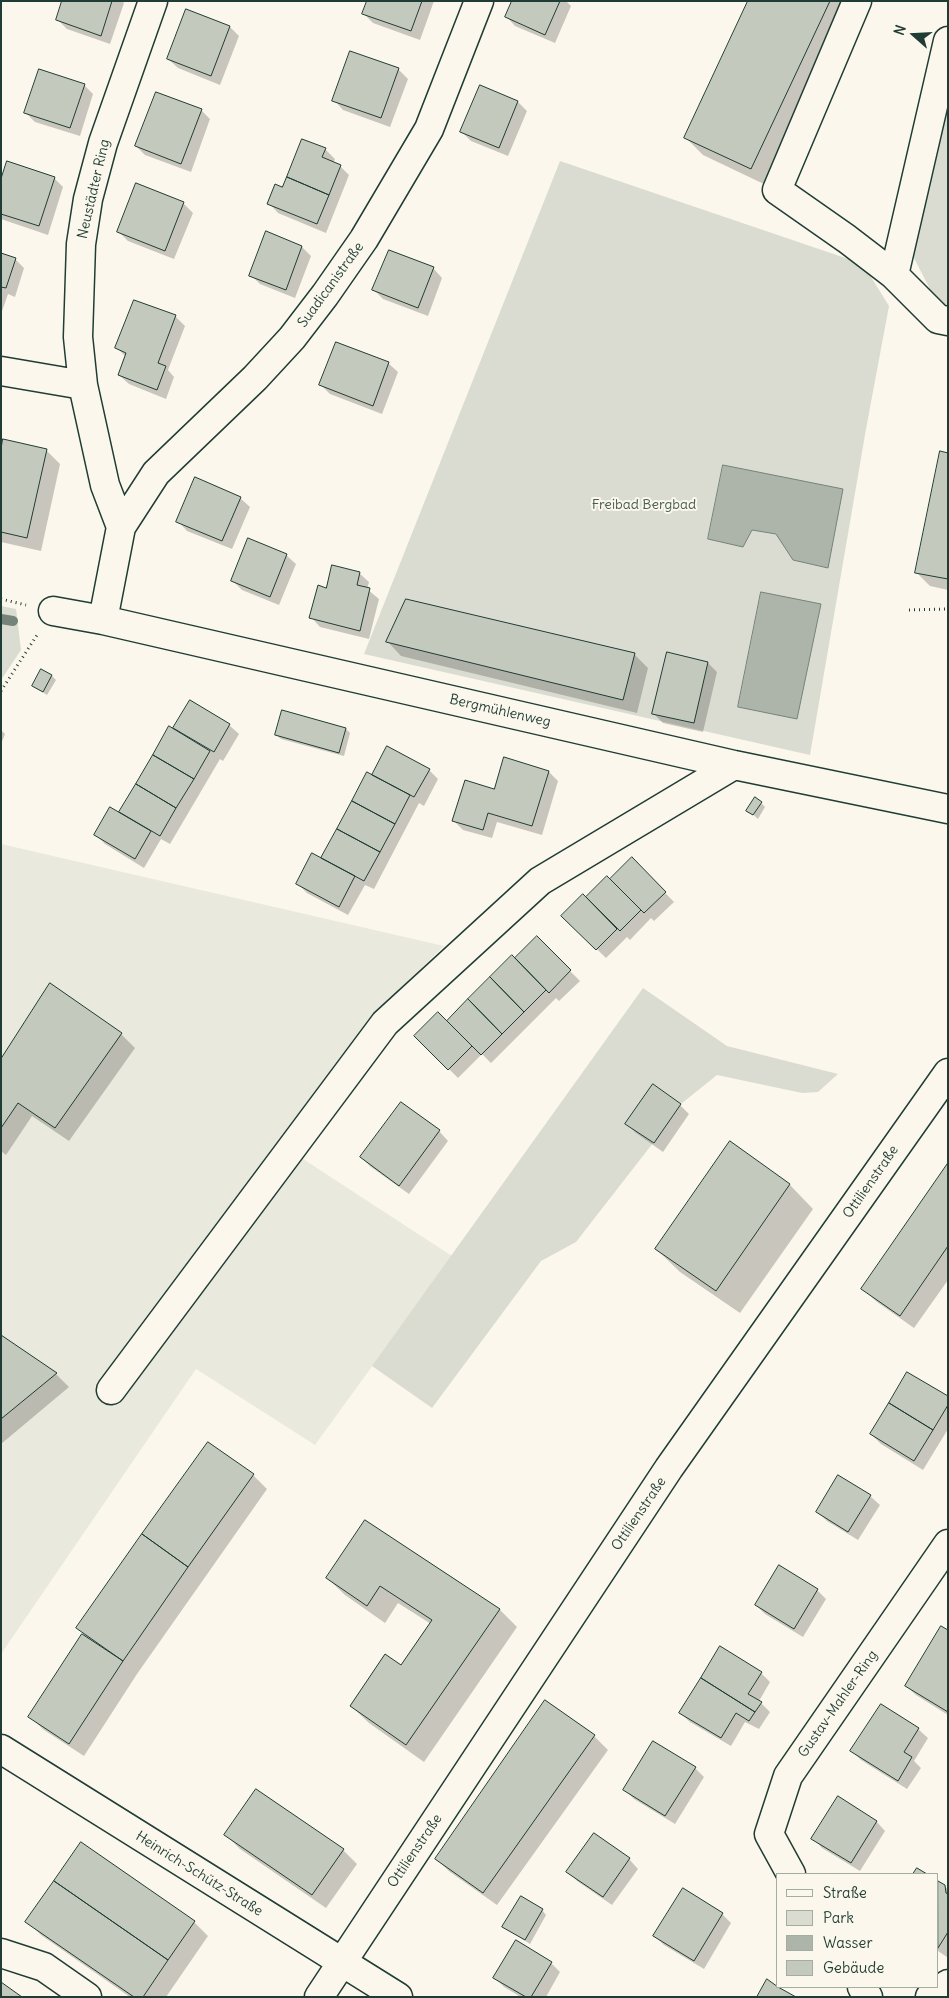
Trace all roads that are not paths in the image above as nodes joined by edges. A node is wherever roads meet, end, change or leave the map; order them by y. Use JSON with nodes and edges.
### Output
{"nodes":[{"id":1,"x":153,"y":1,"type":"edge"},
{"id":2,"x":480,"y":1,"type":"edge"},
{"id":3,"x":857,"y":1,"type":"edge"},
{"id":4,"x":948,"y":41,"type":"edge"},
{"id":5,"x":894,"y":275,"type":"junction"},
{"id":6,"x":948,"y":321,"type":"edge"},
{"id":7,"x":1,"y":371,"type":"edge"},
{"id":8,"x":83,"y":385,"type":"junction"},
{"id":9,"x":121,"y":527,"type":"junction"},
{"id":10,"x":53,"y":611,"type":"road end"},
{"id":11,"x":103,"y":620,"type":"junction"},
{"id":12,"x":734,"y":765,"type":"junction"},
{"id":13,"x":948,"y":809,"type":"edge"},
{"id":14,"x":948,"y":1073,"type":"edge"},
{"id":15,"x":111,"y":1390,"type":"dead end"},
{"id":16,"x":948,"y":1544,"type":"edge"},
{"id":17,"x":1,"y":1750,"type":"edge"},
{"id":18,"x":790,"y":1873,"type":"edge"},
{"id":19,"x":1,"y":1953,"type":"edge"},
{"id":20,"x":341,"y":1963,"type":"junction"},
{"id":21,"x":948,"y":1984,"type":"edge"},
{"id":22,"x":87,"y":1997,"type":"edge"},
{"id":23,"x":319,"y":1997,"type":"edge"},
{"id":24,"x":398,"y":1997,"type":"edge"},
{"id":25,"x":930,"y":1997,"type":"edge"}],
"edges":[{"from":1,"to":8,"type":"street","name":"Neustädter Ring"},
{"from":2,"to":9,"type":"street","name":"Suadicanistraße"},
{"from":3,"to":5,"type":"street"},
{"from":4,"to":5,"type":"street"},
{"from":5,"to":6,"type":"street"},
{"from":7,"to":8,"type":"street"},
{"from":8,"to":9,"type":"street","name":"Neustädter Ring"},
{"from":9,"to":11,"type":"street"},
{"from":10,"to":11,"type":"street","name":"Bergmühlenweg"},
{"from":11,"to":12,"type":"street","name":"Bergmühlenweg"},
{"from":12,"to":13,"type":"street","name":"Bergmühlenweg"},
{"from":12,"to":15,"type":"street"},
{"from":14,"to":20,"type":"street","name":"Ottilienstraße"},
{"from":16,"to":18,"type":"street","name":"Gustav-Mahler-Ring"},
{"from":17,"to":20,"type":"street","name":"Heinrich-Schütz-Straße"},
{"from":19,"to":22,"type":"street"},
{"from":20,"to":23,"type":"street","name":"Ottilienstraße"},
{"from":20,"to":24,"type":"street","name":"Heinrich-Schütz-Straße"},
{"from":21,"to":25,"type":"street"}]}
